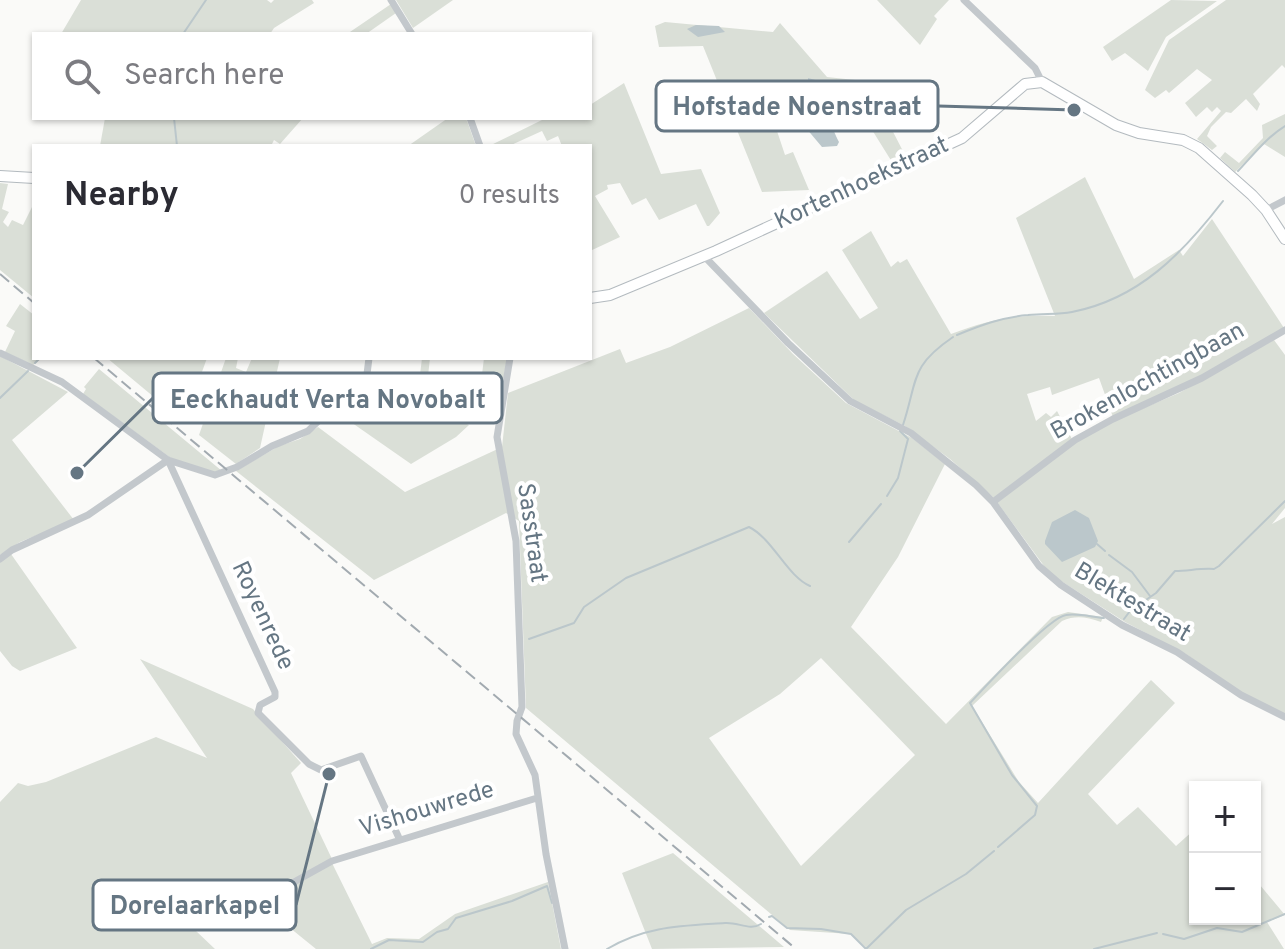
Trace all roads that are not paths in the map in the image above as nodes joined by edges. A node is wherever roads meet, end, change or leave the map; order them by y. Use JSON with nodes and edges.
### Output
{"nodes":[{"id":1,"x":391,"y":0,"type":"edge"},
{"id":2,"x":964,"y":0,"type":"edge"},
{"id":3,"x":411,"y":32,"type":"edge"},
{"id":4,"x":1042,"y":82,"type":"junction"},
{"id":5,"x":471,"y":120,"type":"edge"},
{"id":6,"x":479,"y":144,"type":"edge"},
{"id":7,"x":0,"y":176,"type":"edge"},
{"id":8,"x":32,"y":178,"type":"edge"},
{"id":9,"x":1285,"y":200,"type":"edge"},
{"id":10,"x":1266,"y":210,"type":"junction"},
{"id":11,"x":1285,"y":239,"type":"edge"},
{"id":12,"x":704,"y":256,"type":"junction"},
{"id":13,"x":592,"y":298,"type":"edge"},
{"id":14,"x":1285,"y":330,"type":"edge"},
{"id":15,"x":0,"y":353,"type":"edge"},
{"id":16,"x":369,"y":360,"type":"edge"},
{"id":17,"x":510,"y":360,"type":"edge"},
{"id":18,"x":168,"y":460,"type":"junction"},
{"id":19,"x":993,"y":502,"type":"junction"},
{"id":20,"x":0,"y":559,"type":"edge"},
{"id":21,"x":1285,"y":717,"type":"edge"},
{"id":22,"x":537,"y":798,"type":"junction"},
{"id":23,"x":399,"y":838,"type":"junction"},
{"id":24,"x":201,"y":925,"type":"dead end"},
{"id":25,"x":565,"y":949,"type":"edge"}],
"edges":[{"from":1,"to":3,"type":"street"},
{"from":2,"to":4,"type":"street"},
{"from":4,"to":10,"type":"street"},
{"from":4,"to":12,"type":"street","name":"Kortenhoekstraat"},
{"from":5,"to":6,"type":"street"},
{"from":7,"to":8,"type":"street"},
{"from":9,"to":10,"type":"street"},
{"from":10,"to":11,"type":"street"},
{"from":12,"to":13,"type":"street","name":"Kortenhoekstraat"},
{"from":12,"to":19,"type":"street","name":"Blektestraat"},
{"from":14,"to":19,"type":"street","name":"Brokenlochtingbaan"},
{"from":15,"to":18,"type":"street"},
{"from":16,"to":18,"type":"street"},
{"from":17,"to":22,"type":"street","name":"Sasstraat"},
{"from":18,"to":20,"type":"street"},
{"from":18,"to":23,"type":"street","name":"Royenrede"},
{"from":19,"to":21,"type":"street","name":"Blektestraat"},
{"from":22,"to":23,"type":"street","name":"Vishouwrede"},
{"from":22,"to":25,"type":"street"},
{"from":23,"to":24,"type":"street","name":"Vishouwrede"}]}
